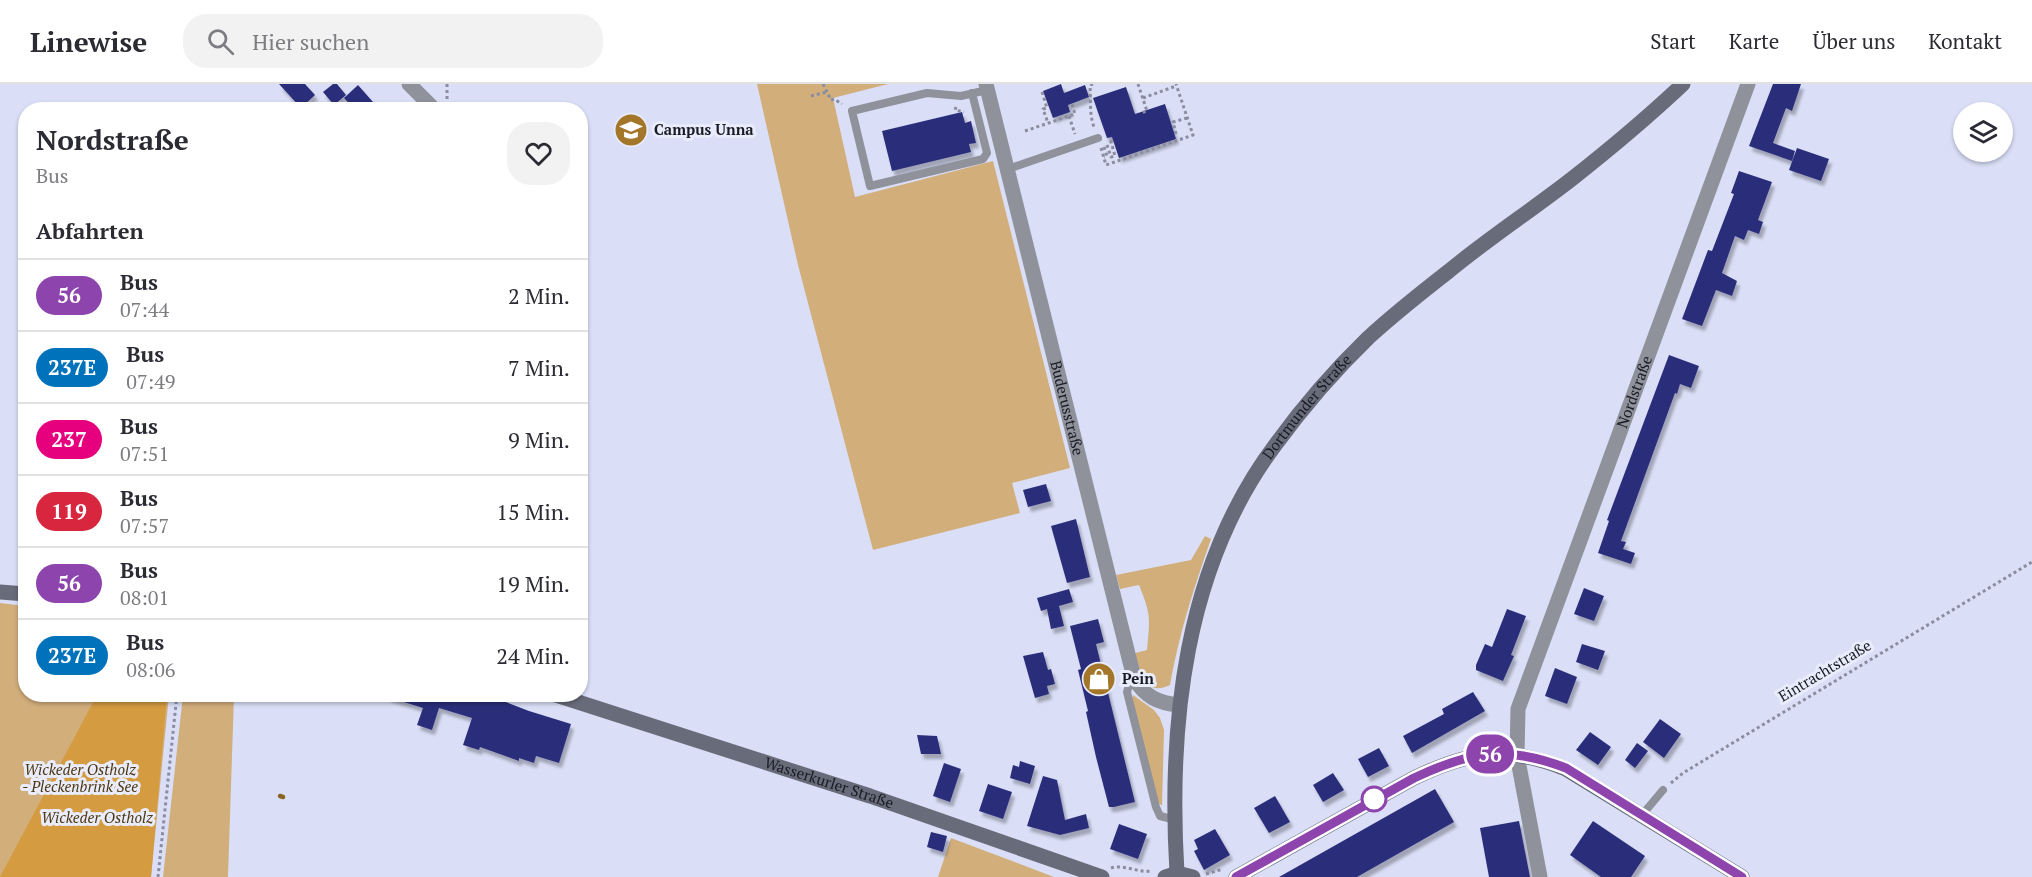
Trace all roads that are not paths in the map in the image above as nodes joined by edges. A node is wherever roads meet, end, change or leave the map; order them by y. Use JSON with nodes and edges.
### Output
{"nodes":[{"id":1,"x":409,"y":84,"type":"edge"},
{"id":2,"x":1683,"y":84,"type":"edge"},
{"id":3,"x":1748,"y":84,"type":"edge"},
{"id":4,"x":987,"y":87,"type":"edge"},
{"id":5,"x":972,"y":93,"type":"junction"},
{"id":6,"x":427,"y":102,"type":"edge"},
{"id":7,"x":1098,"y":138,"type":"dead end"},
{"id":8,"x":1008,"y":169,"type":"junction"},
{"id":9,"x":0,"y":592,"type":"edge"},
{"id":10,"x":18,"y":593,"type":"edge"},
{"id":11,"x":1134,"y":678,"type":"junction"},
{"id":12,"x":578,"y":702,"type":"edge"},
{"id":13,"x":1179,"y":705,"type":"junction"},
{"id":14,"x":1516,"y":755,"type":"junction"},
{"id":15,"x":1663,"y":790,"type":"road end"},
{"id":16,"x":1642,"y":815,"type":"junction"},
{"id":17,"x":1176,"y":820,"type":"junction"},
{"id":18,"x":1232,"y":872,"type":"edge"},
{"id":19,"x":1166,"y":873,"type":"edge"},
{"id":20,"x":1198,"y":875,"type":"edge"},
{"id":21,"x":1102,"y":877,"type":"edge"},
{"id":22,"x":1540,"y":877,"type":"edge"},
{"id":23,"x":1742,"y":877,"type":"edge"}],
"edges":[{"from":1,"to":6,"type":"street"},
{"from":2,"to":13,"type":"main road","name":"Dortmunder Straße"},
{"from":3,"to":14,"type":"street","name":"Nordstraße"},
{"from":4,"to":5,"type":"lane"},
{"from":4,"to":8,"type":"street","name":"Buderusstraße"},
{"from":5,"to":5,"type":"lane"},
{"from":7,"to":8,"type":"lane"},
{"from":8,"to":11,"type":"street","name":"Buderusstraße"},
{"from":9,"to":10,"type":"main road"},
{"from":11,"to":13,"type":"street","name":"Buderusstraße"},
{"from":11,"to":17,"type":"lane"},
{"from":12,"to":21,"type":"main road","name":"Wasserkurler Straße"},
{"from":13,"to":17,"type":"main road","name":"Dortmunder Straße"},
{"from":14,"to":16,"type":"main road"},
{"from":14,"to":18,"type":"main road"},
{"from":14,"to":22,"type":"street","name":"Nordstraße"},
{"from":15,"to":16,"type":"lane"},
{"from":16,"to":23,"type":"main road"},
{"from":17,"to":19,"type":"main road","name":"Dortmunder Straße"},
{"from":19,"to":20,"type":"main road"}]}
